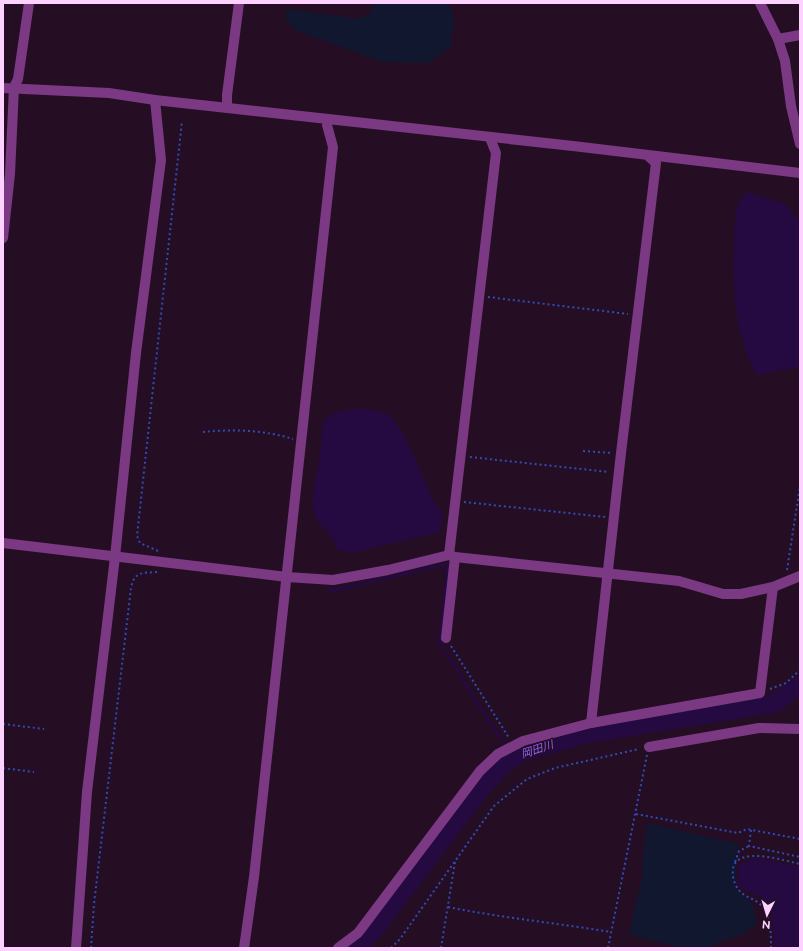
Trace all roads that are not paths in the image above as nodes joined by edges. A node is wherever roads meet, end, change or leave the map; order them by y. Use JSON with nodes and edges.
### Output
{"nodes":[{"id":1,"x":29,"y":3,"type":"edge"},
{"id":2,"x":239,"y":3,"type":"edge"},
{"id":3,"x":760,"y":3,"type":"edge"},
{"id":4,"x":800,"y":35,"type":"edge"},
{"id":5,"x":778,"y":39,"type":"junction"},
{"id":6,"x":14,"y":87,"type":"junction"},
{"id":7,"x":3,"y":88,"type":"edge"},
{"id":8,"x":155,"y":100,"type":"junction"},
{"id":9,"x":227,"y":108,"type":"junction"},
{"id":10,"x":328,"y":119,"type":"junction"},
{"id":11,"x":490,"y":138,"type":"junction"},
{"id":12,"x":800,"y":144,"type":"edge"},
{"id":13,"x":647,"y":155,"type":"junction"},
{"id":14,"x":800,"y":173,"type":"edge"},
{"id":15,"x":3,"y":238,"type":"edge"},
{"id":16,"x":3,"y":544,"type":"edge"},
{"id":17,"x":452,"y":556,"type":"junction"},
{"id":18,"x":115,"y":557,"type":"junction"},
{"id":19,"x":607,"y":574,"type":"junction"},
{"id":20,"x":800,"y":576,"type":"edge"},
{"id":21,"x":287,"y":577,"type":"junction"},
{"id":22,"x":773,"y":588,"type":"junction"},
{"id":23,"x":446,"y":638,"type":"road end"},
{"id":24,"x":591,"y":722,"type":"junction"},
{"id":25,"x":800,"y":729,"type":"edge"},
{"id":26,"x":649,"y":747,"type":"road end"},
{"id":27,"x":76,"y":948,"type":"edge"},
{"id":28,"x":244,"y":948,"type":"edge"},
{"id":29,"x":338,"y":948,"type":"edge"}],
"edges":[{"from":1,"to":6,"type":"street"},
{"from":2,"to":9,"type":"street"},
{"from":3,"to":5,"type":"street"},
{"from":4,"to":5,"type":"street"},
{"from":5,"to":12,"type":"street"},
{"from":6,"to":7,"type":"street"},
{"from":6,"to":8,"type":"street"},
{"from":6,"to":15,"type":"street"},
{"from":8,"to":9,"type":"street"},
{"from":8,"to":18,"type":"street"},
{"from":9,"to":10,"type":"street"},
{"from":10,"to":11,"type":"street"},
{"from":10,"to":21,"type":"street"},
{"from":11,"to":13,"type":"street"},
{"from":11,"to":17,"type":"street"},
{"from":13,"to":14,"type":"street"},
{"from":13,"to":19,"type":"street"},
{"from":16,"to":18,"type":"street"},
{"from":17,"to":19,"type":"street"},
{"from":17,"to":21,"type":"street"},
{"from":17,"to":23,"type":"street"},
{"from":18,"to":21,"type":"street"},
{"from":18,"to":27,"type":"street"},
{"from":19,"to":22,"type":"street"},
{"from":19,"to":24,"type":"street"},
{"from":20,"to":22,"type":"street"},
{"from":21,"to":28,"type":"street"},
{"from":22,"to":24,"type":"street"},
{"from":24,"to":29,"type":"street"},
{"from":25,"to":26,"type":"street"}]}
